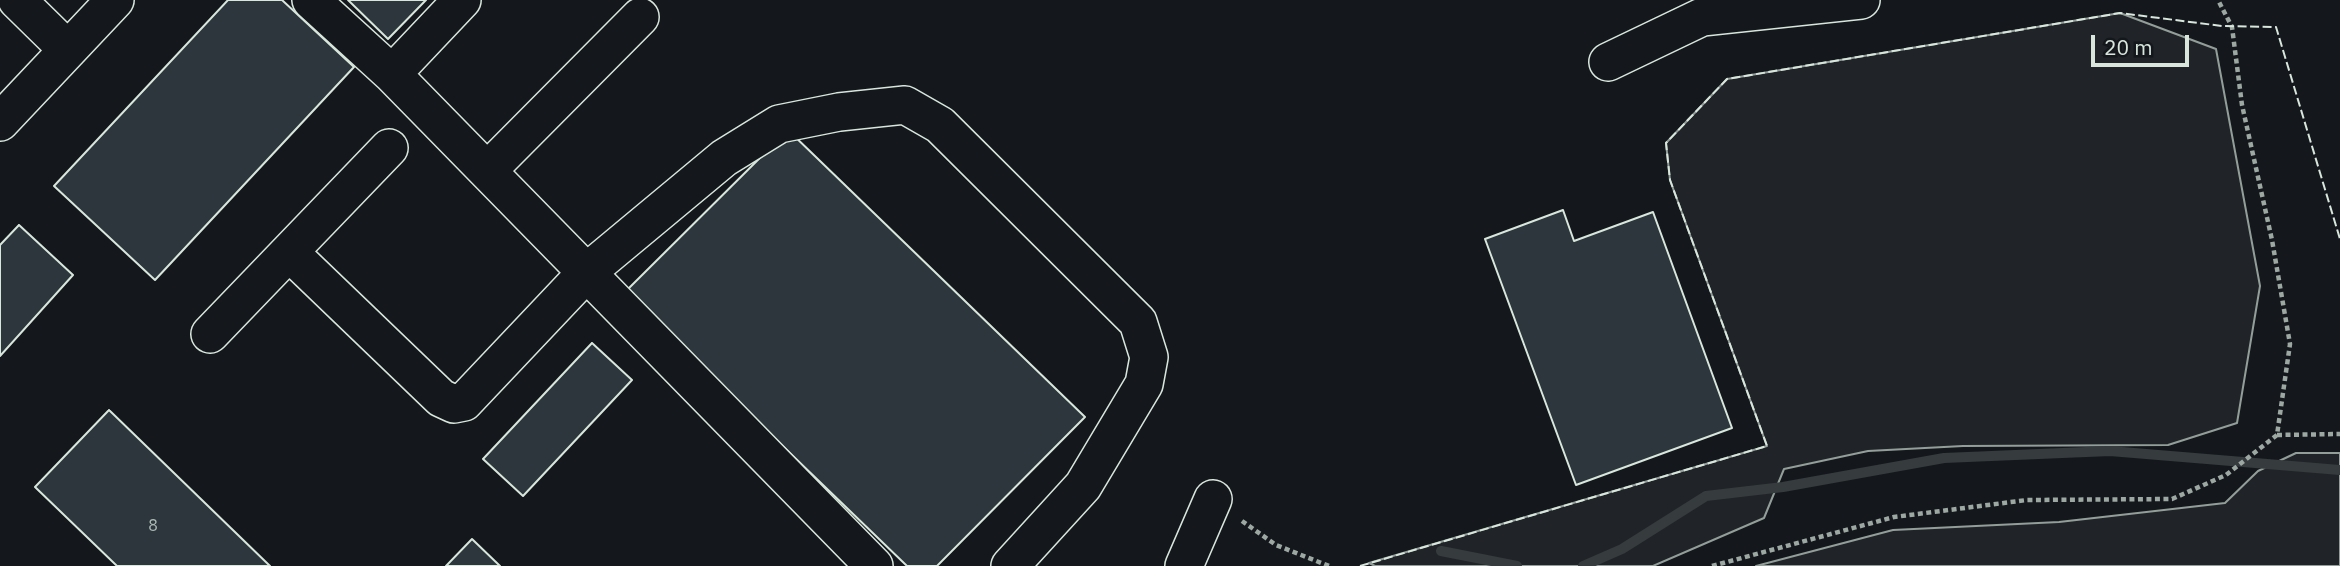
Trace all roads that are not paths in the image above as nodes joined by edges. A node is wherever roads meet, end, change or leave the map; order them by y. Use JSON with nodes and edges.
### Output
{"nodes":[{"id":1,"x":17,"y":0,"type":"edge"},
{"id":2,"x":115,"y":0,"type":"edge"},
{"id":3,"x":311,"y":0,"type":"edge"},
{"id":4,"x":462,"y":0,"type":"edge"},
{"id":5,"x":1861,"y":0,"type":"edge"},
{"id":6,"x":640,"y":18,"type":"dead end"},
{"id":7,"x":68,"y":50,"type":"junction"},
{"id":8,"x":1608,"y":62,"type":"dead end"},
{"id":9,"x":392,"y":74,"type":"junction"},
{"id":10,"x":0,"y":122,"type":"edge"},
{"id":11,"x":389,"y":148,"type":"dead end"},
{"id":12,"x":488,"y":170,"type":"junction"},
{"id":13,"x":289,"y":252,"type":"junction"},
{"id":14,"x":587,"y":272,"type":"junction"},
{"id":15,"x":210,"y":334,"type":"dead end"},
{"id":16,"x":1213,"y":499,"type":"road end"},
{"id":17,"x":874,"y":566,"type":"edge"},
{"id":18,"x":1010,"y":566,"type":"edge"},
{"id":19,"x":1184,"y":566,"type":"edge"}],
"edges":[{"from":1,"to":7,"type":"street"},
{"from":2,"to":7,"type":"street"},
{"from":3,"to":9,"type":"street"},
{"from":4,"to":9,"type":"street"},
{"from":5,"to":8,"type":"street"},
{"from":6,"to":12,"type":"street"},
{"from":7,"to":10,"type":"street"},
{"from":9,"to":12,"type":"street"},
{"from":11,"to":13,"type":"street"},
{"from":12,"to":14,"type":"street"},
{"from":13,"to":14,"type":"street"},
{"from":13,"to":15,"type":"street"},
{"from":14,"to":17,"type":"street"},
{"from":14,"to":18,"type":"street"},
{"from":16,"to":19,"type":"street"}]}
